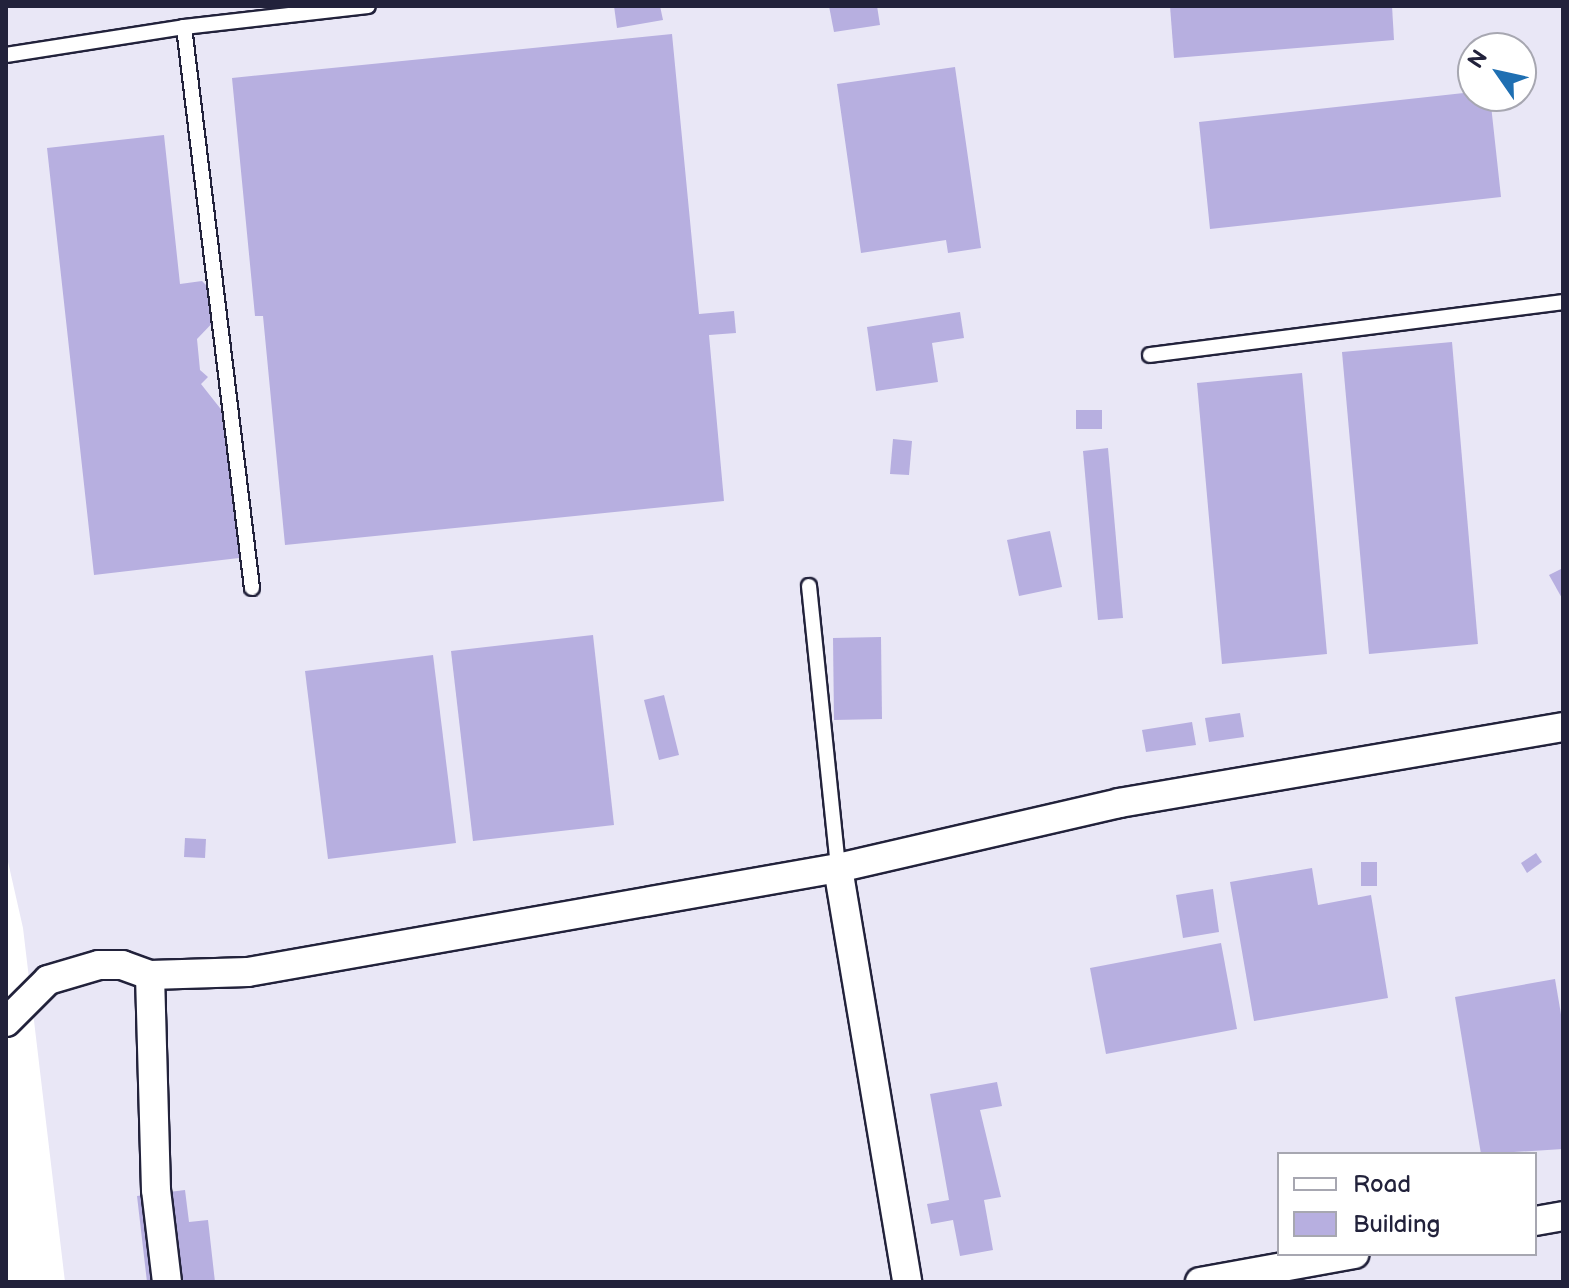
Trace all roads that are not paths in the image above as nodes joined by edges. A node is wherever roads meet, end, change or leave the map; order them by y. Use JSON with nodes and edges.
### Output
{"nodes":[{"id":1,"x":368,"y":6,"type":"edge"},
{"id":2,"x":184,"y":27,"type":"junction"},
{"id":3,"x":6,"y":55,"type":"edge"},
{"id":4,"x":1563,"y":302,"type":"edge"},
{"id":5,"x":1150,"y":355,"type":"dead end"},
{"id":6,"x":809,"y":586,"type":"dead end"},
{"id":7,"x":252,"y":588,"type":"dead end"},
{"id":8,"x":1563,"y":727,"type":"edge"},
{"id":9,"x":838,"y":868,"type":"junction"},
{"id":10,"x":150,"y":975,"type":"junction"},
{"id":11,"x":6,"y":1022,"type":"edge"},
{"id":12,"x":1563,"y":1216,"type":"edge"},
{"id":13,"x":1537,"y":1221,"type":"edge"},
{"id":14,"x":1343,"y":1256,"type":"edge"},
{"id":15,"x":167,"y":1282,"type":"edge"},
{"id":16,"x":907,"y":1282,"type":"edge"},
{"id":17,"x":1200,"y":1282,"type":"edge"}],
"edges":[{"from":1,"to":2,"type":"lane"},
{"from":2,"to":3,"type":"lane"},
{"from":2,"to":7,"type":"lane"},
{"from":4,"to":5,"type":"lane"},
{"from":6,"to":9,"type":"lane"},
{"from":8,"to":9,"type":"street"},
{"from":9,"to":10,"type":"street"},
{"from":9,"to":16,"type":"street"},
{"from":10,"to":11,"type":"street"},
{"from":10,"to":15,"type":"street"},
{"from":12,"to":13,"type":"street"},
{"from":14,"to":17,"type":"street"}]}
